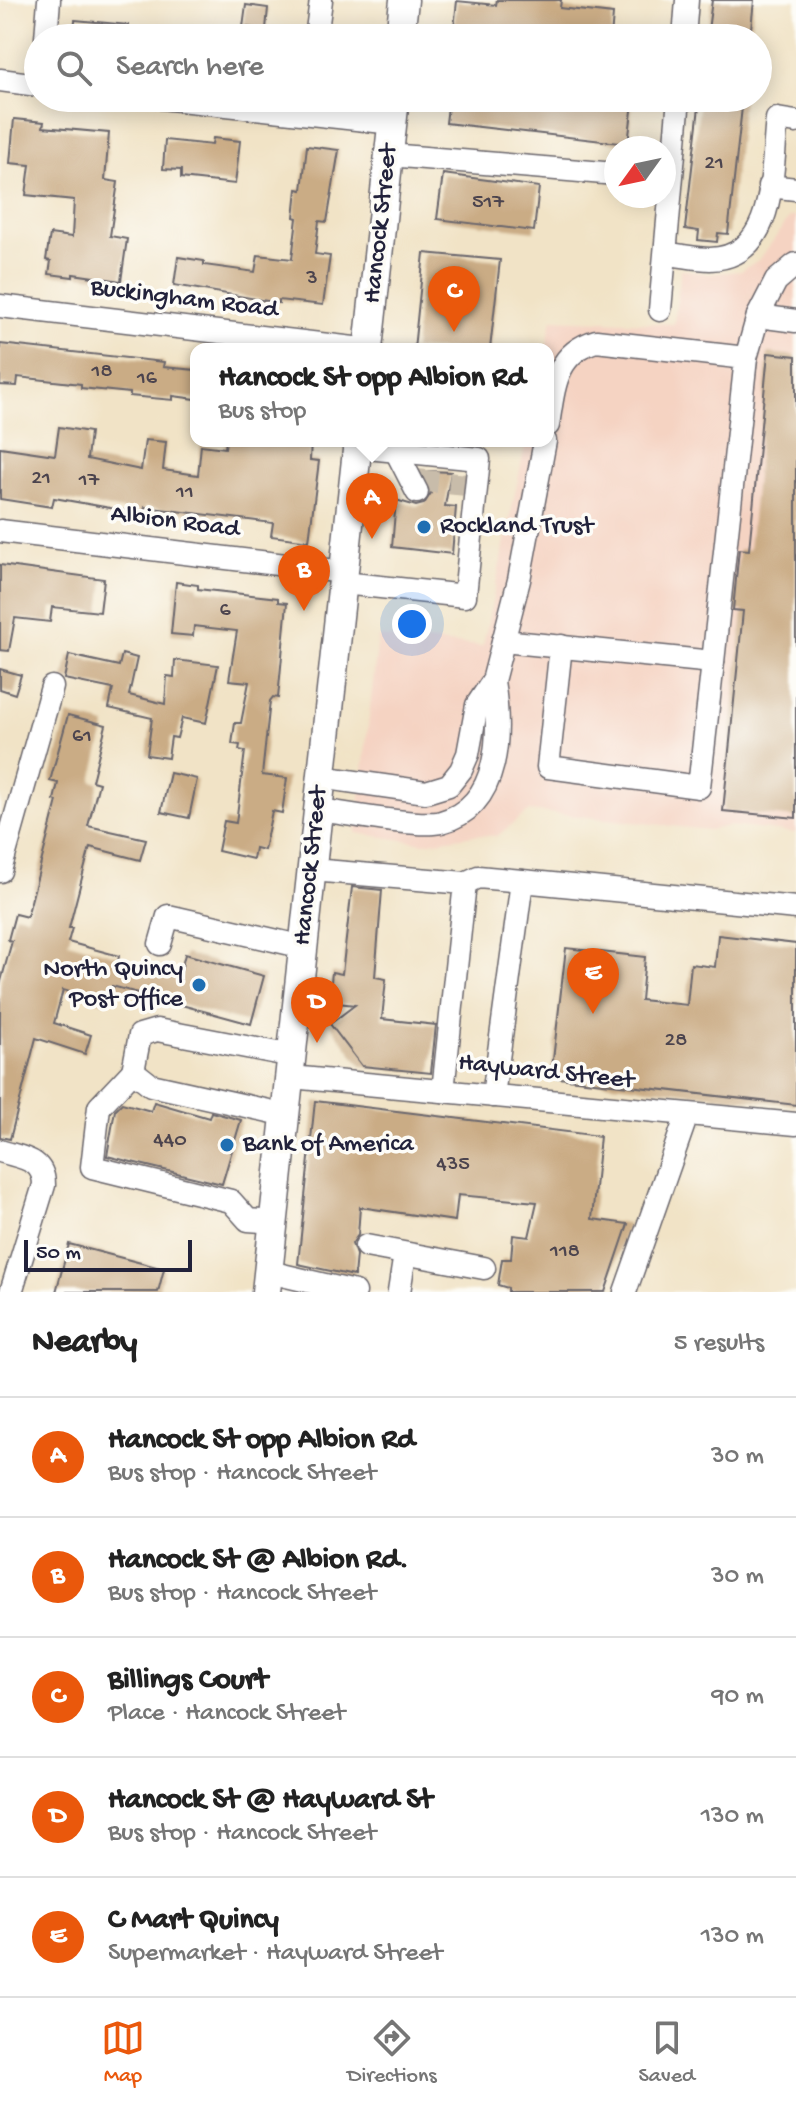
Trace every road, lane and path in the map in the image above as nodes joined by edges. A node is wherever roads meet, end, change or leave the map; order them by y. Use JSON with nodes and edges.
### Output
{"nodes":[{"id":1,"x":49,"y":0,"type":"edge"},
{"id":2,"x":321,"y":0,"type":"edge"},
{"id":3,"x":404,"y":0,"type":"edge"},
{"id":4,"x":687,"y":0,"type":"edge"},
{"id":5,"x":47,"y":24,"type":"edge"},
{"id":6,"x":318,"y":24,"type":"edge"},
{"id":7,"x":401,"y":24,"type":"edge"},
{"id":8,"x":685,"y":24,"type":"edge"},
{"id":9,"x":0,"y":80,"type":"edge"},
{"id":10,"x":24,"y":83,"type":"edge"},
{"id":11,"x":394,"y":112,"type":"edge"},
{"id":12,"x":677,"y":112,"type":"edge"},
{"id":13,"x":796,"y":122,"type":"edge"},
{"id":14,"x":674,"y":136,"type":"edge"},
{"id":15,"x":389,"y":155,"type":"junction"},
{"id":16,"x":604,"y":173,"type":"edge"},
{"id":17,"x":769,"y":186,"type":"junction"},
{"id":18,"x":796,"y":189,"type":"edge"},
{"id":19,"x":668,"y":208,"type":"edge"},
{"id":20,"x":667,"y":254,"type":"junction"},
{"id":21,"x":796,"y":264,"type":"edge"},
{"id":22,"x":0,"y":306,"type":"edge"},
{"id":23,"x":660,"y":310,"type":"dead end"},
{"id":24,"x":758,"y":316,"type":"junction"},
{"id":25,"x":796,"y":321,"type":"edge"},
{"id":26,"x":314,"y":343,"type":"edge"},
{"id":27,"x":366,"y":343,"type":"edge"},
{"id":28,"x":746,"y":358,"type":"junction"},
{"id":29,"x":554,"y":386,"type":"edge"},
{"id":30,"x":357,"y":447,"type":"edge"},
{"id":31,"x":374,"y":447,"type":"edge"},
{"id":32,"x":544,"y":447,"type":"edge"},
{"id":33,"x":396,"y":451,"type":"junction"},
{"id":34,"x":467,"y":485,"type":"dead end"},
{"id":35,"x":416,"y":486,"type":"dead end"},
{"id":36,"x":0,"y":531,"type":"edge"},
{"id":37,"x":343,"y":578,"type":"junction"},
{"id":38,"x":460,"y":595,"type":"junction"},
{"id":39,"x":503,"y":641,"type":"junction"},
{"id":40,"x":561,"y":646,"type":"junction"},
{"id":41,"x":713,"y":662,"type":"junction"},
{"id":42,"x":493,"y":681,"type":"junction"},
{"id":43,"x":52,"y":687,"type":"dead end"},
{"id":44,"x":320,"y":777,"type":"junction"},
{"id":45,"x":319,"y":810,"type":"junction"},
{"id":46,"x":312,"y":870,"type":"junction"},
{"id":47,"x":0,"y":871,"type":"edge"},
{"id":48,"x":522,"y":881,"type":"junction"},
{"id":49,"x":465,"y":883,"type":"junction"},
{"id":50,"x":796,"y":908,"type":"edge"},
{"id":51,"x":160,"y":944,"type":"dead end"},
{"id":52,"x":304,"y":947,"type":"junction"},
{"id":53,"x":292,"y":1066,"type":"junction"},
{"id":54,"x":133,"y":1071,"type":"junction"},
{"id":55,"x":443,"y":1091,"type":"junction"},
{"id":56,"x":493,"y":1096,"type":"junction"},
{"id":57,"x":287,"y":1115,"type":"junction"},
{"id":58,"x":687,"y":1115,"type":"junction"},
{"id":59,"x":796,"y":1124,"type":"edge"},
{"id":60,"x":0,"y":1151,"type":"edge"},
{"id":61,"x":275,"y":1222,"type":"junction"},
{"id":62,"x":366,"y":1246,"type":"dead end"},
{"id":63,"x":405,"y":1254,"type":"junction"},
{"id":64,"x":484,"y":1268,"type":"dead end"},
{"id":65,"x":268,"y":1282,"type":"edge"},
{"id":66,"x":11,"y":1292,"type":"edge"},
{"id":67,"x":355,"y":1292,"type":"edge"},
{"id":68,"x":399,"y":1292,"type":"edge"},
{"id":69,"x":625,"y":1292,"type":"edge"}],
"edges":[{"from":1,"to":5,"type":"street"},
{"from":2,"to":6,"type":"street"},
{"from":3,"to":7,"type":"main road"},
{"from":4,"to":8,"type":"street"},
{"from":9,"to":10,"type":"street"},
{"from":11,"to":15,"type":"main road","name":"Hancock Street"},
{"from":12,"to":14,"type":"street"},
{"from":13,"to":17,"type":"street"},
{"from":15,"to":16,"type":"street"},
{"from":15,"to":27,"type":"main road","name":"Hancock Street"},
{"from":17,"to":18,"type":"street"},
{"from":17,"to":20,"type":"street"},
{"from":19,"to":20,"type":"street"},
{"from":20,"to":23,"type":"street"},
{"from":21,"to":24,"type":"street"},
{"from":22,"to":26,"type":"street","name":"Buckingham Road"},
{"from":24,"to":25,"type":"street"},
{"from":24,"to":28,"type":"street"},
{"from":28,"to":29,"type":"street"},
{"from":28,"to":41,"type":"street"},
{"from":30,"to":37,"type":"main road","name":"Hancock Street"},
{"from":31,"to":33,"type":"street"},
{"from":32,"to":39,"type":"street"},
{"from":33,"to":35,"type":"street"},
{"from":33,"to":38,"type":"street"},
{"from":34,"to":38,"type":"street"},
{"from":36,"to":37,"type":"street","name":"Albion Road"},
{"from":37,"to":38,"type":"street","name":"Albion Road"},
{"from":37,"to":44,"type":"main road","name":"Hancock Street"},
{"from":39,"to":40,"type":"street"},
{"from":39,"to":42,"type":"street"},
{"from":40,"to":41,"type":"street"},
{"from":40,"to":41,"type":"street"},
{"from":42,"to":44,"type":"street"},
{"from":42,"to":45,"type":"street"},
{"from":43,"to":47,"type":"street"},
{"from":44,"to":45,"type":"main road","name":"Hancock Street"},
{"from":45,"to":46,"type":"main road","name":"Hancock Street"},
{"from":46,"to":49,"type":"street"},
{"from":46,"to":52,"type":"main road","name":"Hancock Street"},
{"from":48,"to":49,"type":"street"},
{"from":48,"to":50,"type":"street"},
{"from":48,"to":56,"type":"street"},
{"from":49,"to":55,"type":"street"},
{"from":51,"to":52,"type":"street"},
{"from":52,"to":53,"type":"main road","name":"Hancock Street"},
{"from":53,"to":54,"type":"street","name":"Hayward Street"},
{"from":53,"to":55,"type":"street","name":"Hayward Street"},
{"from":53,"to":57,"type":"main road","name":"Hancock Street"},
{"from":54,"to":57,"type":"street"},
{"from":54,"to":61,"type":"street"},
{"from":55,"to":56,"type":"street","name":"Hayward Street"},
{"from":56,"to":58,"type":"street","name":"Hayward Street"},
{"from":57,"to":61,"type":"main road","name":"Hancock Street"},
{"from":58,"to":59,"type":"street","name":"Hayward Street"},
{"from":58,"to":69,"type":"street"},
{"from":60,"to":66,"type":"street"},
{"from":61,"to":65,"type":"main road","name":"Hancock Street"},
{"from":62,"to":63,"type":"street"},
{"from":63,"to":64,"type":"street"},
{"from":63,"to":68,"type":"street"},
{"from":65,"to":67,"type":"street"}]}
